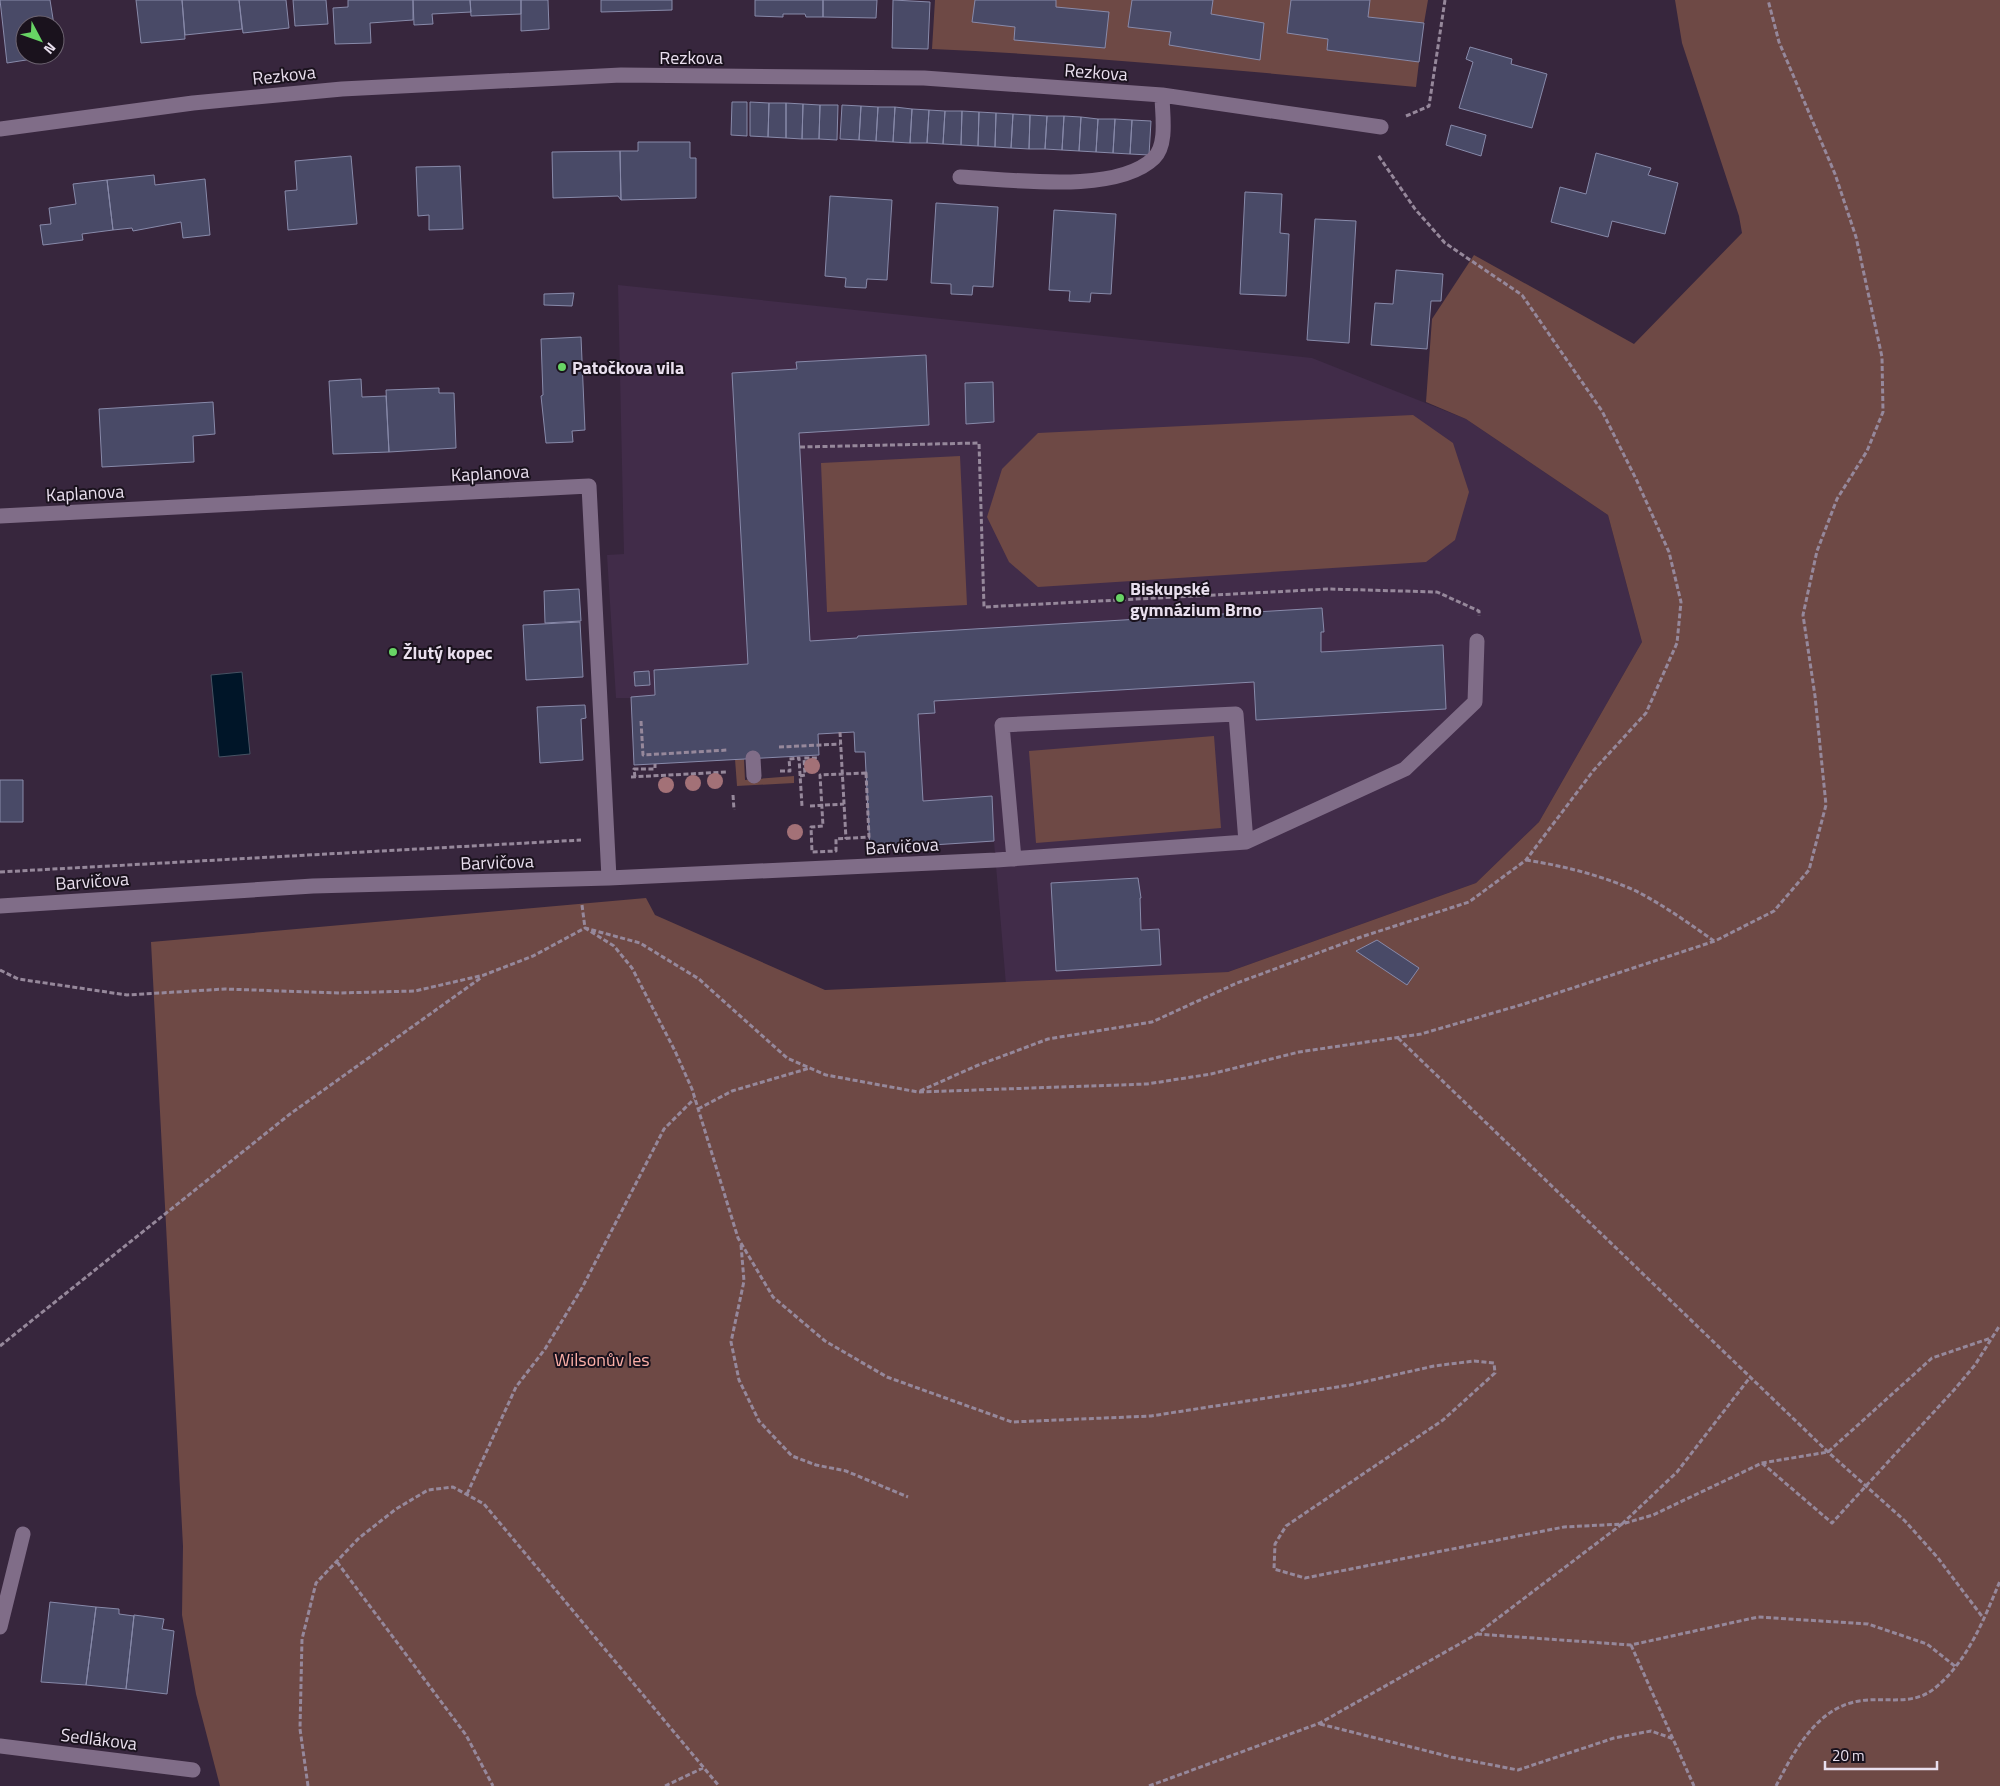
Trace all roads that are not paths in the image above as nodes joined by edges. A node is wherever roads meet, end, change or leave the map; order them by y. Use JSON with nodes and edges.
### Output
{"nodes":[{"id":1,"x":1162,"y":95,"type":"junction"},
{"id":2,"x":1381,"y":127,"type":"dead end"},
{"id":3,"x":0,"y":129,"type":"edge"},
{"id":4,"x":960,"y":177,"type":"dead end"},
{"id":5,"x":0,"y":516,"type":"edge"},
{"id":6,"x":1478,"y":641,"type":"road end"},
{"id":7,"x":753,"y":758,"type":"dead end"},
{"id":8,"x":754,"y":776,"type":"dead end"},
{"id":9,"x":1246,"y":842,"type":"junction"},
{"id":10,"x":1014,"y":859,"type":"junction"},
{"id":11,"x":609,"y":878,"type":"junction"},
{"id":12,"x":0,"y":906,"type":"edge"},
{"id":13,"x":23,"y":1534,"type":"dead end"},
{"id":14,"x":0,"y":1627,"type":"edge"},
{"id":15,"x":0,"y":1746,"type":"edge"},
{"id":16,"x":193,"y":1770,"type":"dead end"}],
"edges":[{"from":1,"to":2,"type":"street","name":"Rezkova"},
{"from":1,"to":3,"type":"street","name":"Rezkova"},
{"from":1,"to":4,"type":"street"},
{"from":5,"to":11,"type":"street","name":"Kaplanova"},
{"from":6,"to":9,"type":"street"},
{"from":7,"to":8,"type":"street"},
{"from":9,"to":10,"type":"street","name":"Barvičova"},
{"from":9,"to":10,"type":"street"},
{"from":10,"to":11,"type":"street","name":"Barvičova"},
{"from":11,"to":12,"type":"street","name":"Barvičova"},
{"from":13,"to":14,"type":"street"},
{"from":15,"to":16,"type":"street","name":"Sedlákova"}]}
